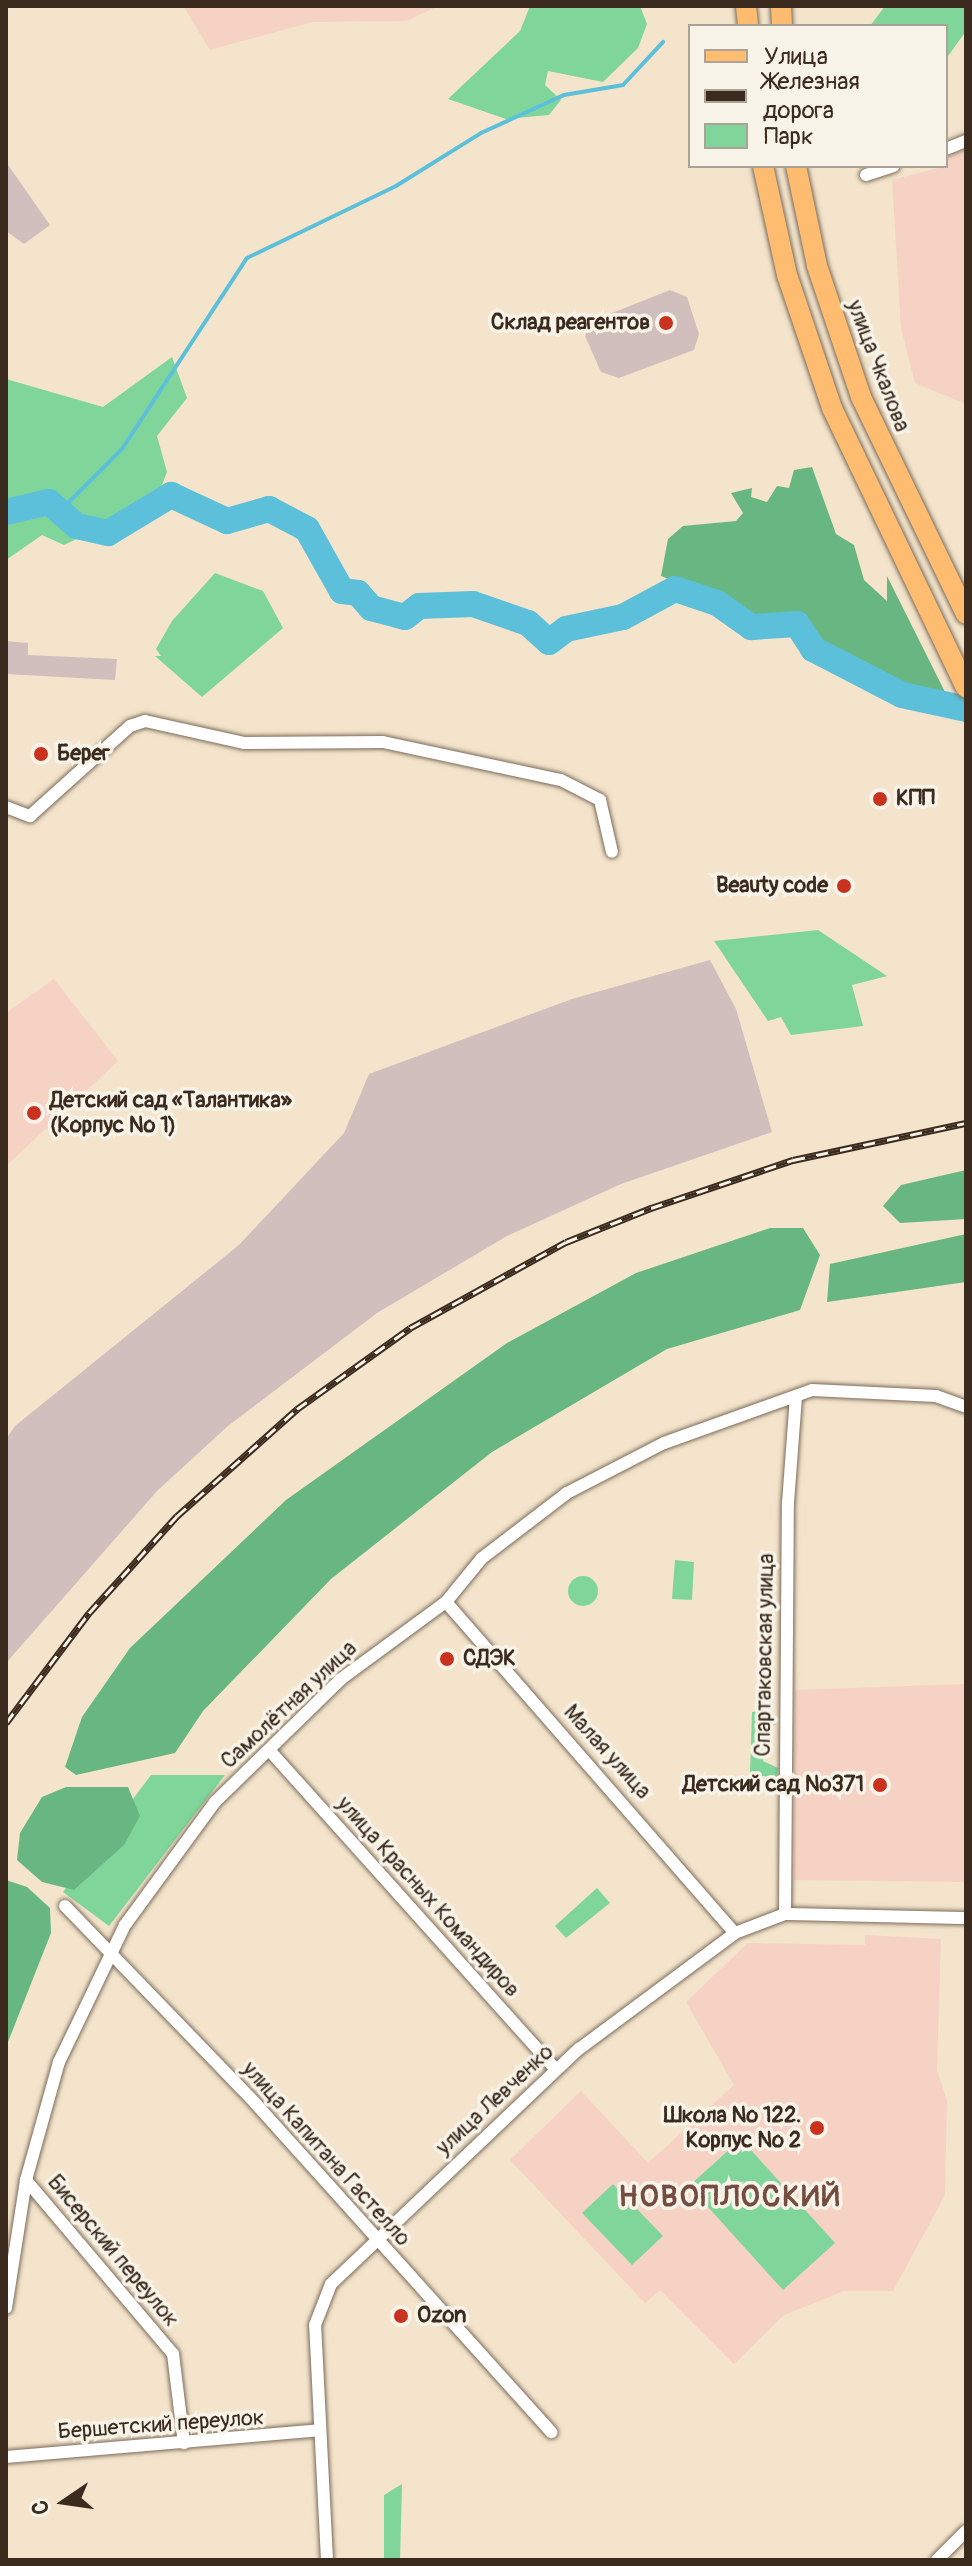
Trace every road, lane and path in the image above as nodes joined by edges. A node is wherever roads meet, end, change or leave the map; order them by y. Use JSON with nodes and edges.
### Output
{"nodes":[{"id":1,"x":764,"y":168,"type":"edge"},
{"id":2,"x":797,"y":168,"type":"edge"},
{"id":3,"x":888,"y":168,"type":"edge"},
{"id":4,"x":866,"y":175,"type":"dead end"},
{"id":5,"x":966,"y":614,"type":"edge"},
{"id":6,"x":966,"y":688,"type":"edge"},
{"id":7,"x":6,"y":807,"type":"edge"},
{"id":8,"x":612,"y":852,"type":"dead end"},
{"id":9,"x":796,"y":1396,"type":"junction"},
{"id":10,"x":966,"y":1407,"type":"edge"},
{"id":11,"x":446,"y":1602,"type":"junction"},
{"id":12,"x":270,"y":1751,"type":"junction"},
{"id":13,"x":65,"y":1906,"type":"dead end"},
{"id":14,"x":785,"y":1914,"type":"junction"},
{"id":15,"x":966,"y":1918,"type":"edge"},
{"id":16,"x":735,"y":1933,"type":"junction"},
{"id":17,"x":112,"y":1953,"type":"junction"},
{"id":18,"x":556,"y":2070,"type":"junction"},
{"id":19,"x":26,"y":2180,"type":"junction"},
{"id":20,"x":376,"y":2240,"type":"junction"},
{"id":21,"x":6,"y":2308,"type":"edge"},
{"id":22,"x":319,"y":2430,"type":"junction"},
{"id":23,"x":551,"y":2432,"type":"dead end"},
{"id":24,"x":184,"y":2443,"type":"junction"},
{"id":25,"x":6,"y":2457,"type":"edge"},
{"id":26,"x":966,"y":2531,"type":"edge"},
{"id":27,"x":327,"y":2560,"type":"edge"},
{"id":28,"x":937,"y":2560,"type":"edge"}],
"edges":[{"from":1,"to":6,"type":"main road"},
{"from":2,"to":5,"type":"main road","name":"улица Чкалова"},
{"from":3,"to":4,"type":"street"},
{"from":7,"to":8,"type":"street"},
{"from":9,"to":10,"type":"street","name":"Самолётная улица"},
{"from":9,"to":11,"type":"street","name":"Самолётная улица"},
{"from":9,"to":14,"type":"street","name":"Спартаковская улица"},
{"from":11,"to":12,"type":"street","name":"Самолётная улица"},
{"from":11,"to":16,"type":"street","name":"Малая улица"},
{"from":12,"to":17,"type":"street","name":"Самолётная улица"},
{"from":12,"to":18,"type":"street","name":"улица Красных Командиров"},
{"from":13,"to":17,"type":"street","name":"улица Капитана Гастелло"},
{"from":14,"to":15,"type":"street","name":"улица Левченко"},
{"from":14,"to":16,"type":"street","name":"улица Левченко"},
{"from":16,"to":18,"type":"street","name":"улица Левченко"},
{"from":17,"to":19,"type":"street","name":"Самолётная улица"},
{"from":17,"to":20,"type":"street","name":"улица Капитана Гастелло"},
{"from":18,"to":20,"type":"street","name":"улица Левченко"},
{"from":19,"to":21,"type":"street","name":"Самолётная улица"},
{"from":19,"to":24,"type":"street","name":"Бисерский переулок"},
{"from":20,"to":22,"type":"street","name":"улица Левченко"},
{"from":20,"to":23,"type":"street","name":"улица Капитана Гастелло"},
{"from":22,"to":24,"type":"street","name":"Бершетский переулок"},
{"from":22,"to":27,"type":"street","name":"улица Левченко"},
{"from":24,"to":25,"type":"street","name":"Бершетский переулок"},
{"from":26,"to":28,"type":"street"}]}
